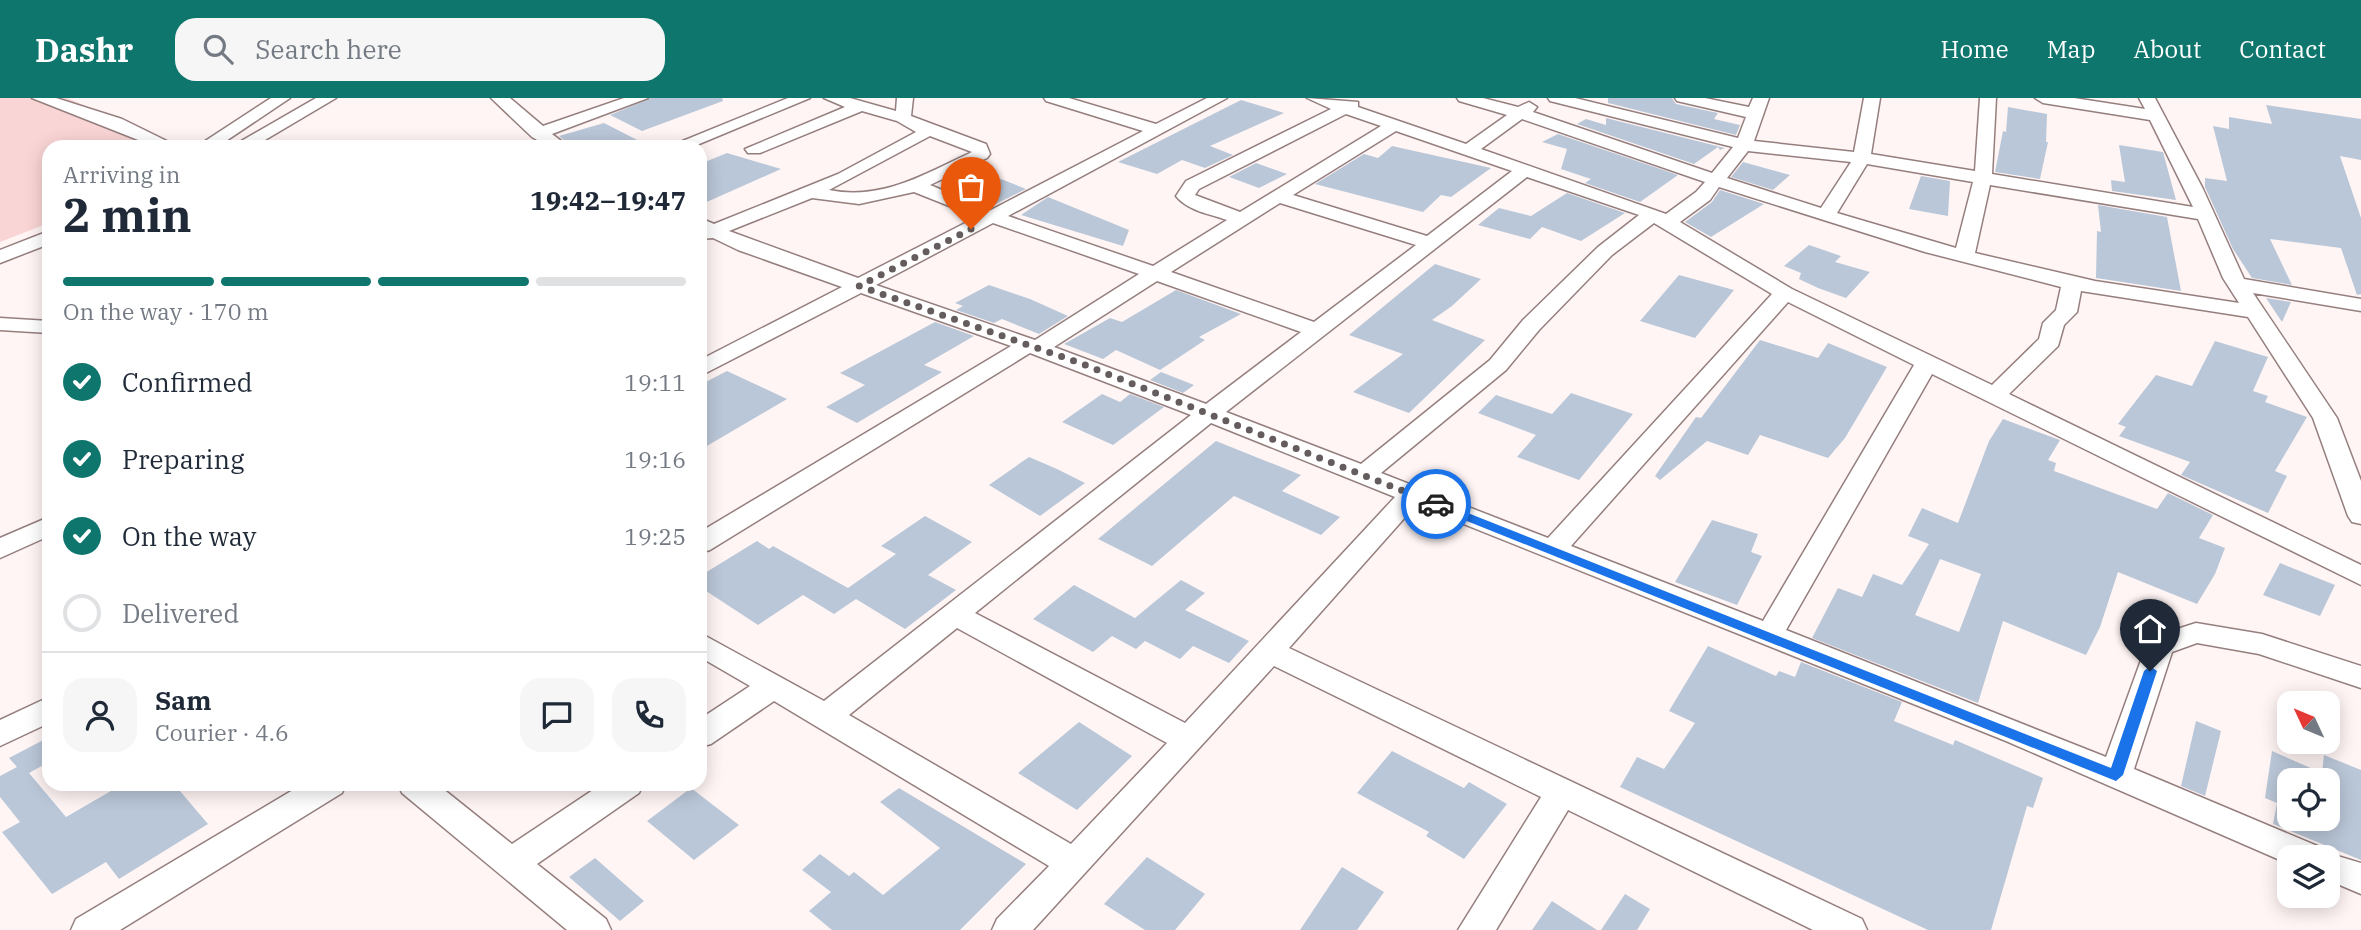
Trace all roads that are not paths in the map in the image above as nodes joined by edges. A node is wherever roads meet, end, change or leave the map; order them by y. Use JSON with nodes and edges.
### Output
{"nodes":[{"id":1,"x":40,"y":98,"type":"edge"},
{"id":2,"x":282,"y":98,"type":"edge"},
{"id":3,"x":328,"y":98,"type":"edge"},
{"id":4,"x":499,"y":98,"type":"edge"},
{"id":5,"x":640,"y":98,"type":"edge"},
{"id":6,"x":802,"y":98,"type":"edge"},
{"id":7,"x":832,"y":98,"type":"edge"},
{"id":8,"x":905,"y":98,"type":"edge"},
{"id":9,"x":1052,"y":98,"type":"edge"},
{"id":10,"x":1219,"y":98,"type":"edge"},
{"id":11,"x":1315,"y":98,"type":"edge"},
{"id":12,"x":1366,"y":98,"type":"edge"},
{"id":13,"x":1465,"y":98,"type":"edge"},
{"id":14,"x":1541,"y":98,"type":"edge"},
{"id":15,"x":1556,"y":98,"type":"edge"},
{"id":16,"x":1684,"y":98,"type":"edge"},
{"id":17,"x":1872,"y":98,"type":"edge"},
{"id":18,"x":1989,"y":98,"type":"edge"},
{"id":19,"x":2043,"y":98,"type":"edge"},
{"id":20,"x":861,"y":106,"type":"junction"},
{"id":21,"x":1759,"y":106,"type":"edge"},
{"id":22,"x":2153,"y":107,"type":"edge"},
{"id":23,"x":1344,"y":108,"type":"junction"},
{"id":24,"x":1520,"y":113,"type":"junction"},
{"id":25,"x":902,"y":118,"type":"junction"},
{"id":26,"x":1394,"y":125,"type":"junction"},
{"id":27,"x":925,"y":129,"type":"junction"},
{"id":28,"x":1156,"y":130,"type":"junction"},
{"id":29,"x":538,"y":133,"type":"junction"},
{"id":30,"x":154,"y":140,"type":"edge"},
{"id":31,"x":216,"y":140,"type":"edge"},
{"id":32,"x":253,"y":140,"type":"edge"},
{"id":33,"x":549,"y":140,"type":"edge"},
{"id":34,"x":695,"y":140,"type":"edge"},
{"id":35,"x":1744,"y":145,"type":"junction"},
{"id":36,"x":754,"y":149,"type":"dead end"},
{"id":37,"x":1467,"y":150,"type":"junction"},
{"id":38,"x":1863,"y":158,"type":"junction"},
{"id":39,"x":1525,"y":170,"type":"junction"},
{"id":40,"x":1983,"y":178,"type":"junction"},
{"id":41,"x":1716,"y":180,"type":"junction"},
{"id":42,"x":913,"y":185,"type":"junction"},
{"id":43,"x":811,"y":192,"type":"junction"},
{"id":44,"x":1279,"y":197,"type":"junction"},
{"id":45,"x":2206,"y":215,"type":"junction"},
{"id":46,"x":1825,"y":217,"type":"junction"},
{"id":47,"x":993,"y":218,"type":"junction"},
{"id":48,"x":1660,"y":218,"type":"junction"},
{"id":49,"x":1242,"y":219,"type":"junction"},
{"id":50,"x":707,"y":229,"type":"edge"},
{"id":51,"x":707,"y":231,"type":"edge"},
{"id":52,"x":42,"y":240,"type":"edge"},
{"id":53,"x":1431,"y":243,"type":"junction"},
{"id":54,"x":1964,"y":256,"type":"junction"},
{"id":55,"x":0,"y":257,"type":"edge"},
{"id":56,"x":1155,"y":273,"type":"junction"},
{"id":57,"x":2072,"y":283,"type":"junction"},
{"id":58,"x":2237,"y":284,"type":"junction"},
{"id":59,"x":859,"y":286,"type":"junction"},
{"id":60,"x":1785,"y":293,"type":"junction"},
{"id":61,"x":2361,"y":305,"type":"edge"},
{"id":62,"x":2255,"y":312,"type":"junction"},
{"id":63,"x":0,"y":324,"type":"edge"},
{"id":64,"x":42,"y":327,"type":"edge"},
{"id":65,"x":1317,"y":330,"type":"junction"},
{"id":66,"x":1033,"y":346,"type":"junction"},
{"id":67,"x":1927,"y":363,"type":"junction"},
{"id":68,"x":707,"y":365,"type":"edge"},
{"id":69,"x":1994,"y":396,"type":"junction"},
{"id":70,"x":1208,"y":414,"type":"junction"},
{"id":71,"x":1363,"y":475,"type":"junction"},
{"id":72,"x":2354,"y":480,"type":"edge"},
{"id":73,"x":1412,"y":494,"type":"junction"},
{"id":74,"x":2361,"y":516,"type":"edge"},
{"id":75,"x":42,"y":529,"type":"edge"},
{"id":76,"x":707,"y":540,"type":"edge"},
{"id":77,"x":0,"y":548,"type":"edge"},
{"id":78,"x":1552,"y":550,"type":"junction"},
{"id":79,"x":2361,"y":576,"type":"edge"},
{"id":80,"x":955,"y":615,"type":"junction"},
{"id":81,"x":1769,"y":635,"type":"junction"},
{"id":82,"x":707,"y":647,"type":"edge"},
{"id":83,"x":1269,"y":651,"type":"junction"},
{"id":84,"x":2361,"y":677,"type":"edge"},
{"id":85,"x":772,"y":687,"type":"junction"},
{"id":86,"x":42,"y":713,"type":"edge"},
{"id":87,"x":824,"y":718,"type":"junction"},
{"id":88,"x":707,"y":730,"type":"edge"},
{"id":89,"x":0,"y":734,"type":"edge"},
{"id":90,"x":1189,"y":740,"type":"junction"},
{"id":91,"x":2116,"y":775,"type":"junction"},
{"id":92,"x":318,"y":791,"type":"edge"},
{"id":93,"x":423,"y":791,"type":"edge"},
{"id":94,"x":617,"y":791,"type":"edge"},
{"id":95,"x":1562,"y":792,"type":"junction"},
{"id":96,"x":2280,"y":845,"type":"edge"},
{"id":97,"x":511,"y":863,"type":"junction"},
{"id":98,"x":1074,"y":863,"type":"junction"},
{"id":99,"x":2340,"y":870,"type":"edge"},
{"id":100,"x":2361,"y":879,"type":"edge"},
{"id":101,"x":89,"y":930,"type":"edge"},
{"id":102,"x":593,"y":930,"type":"edge"},
{"id":103,"x":1010,"y":930,"type":"edge"},
{"id":104,"x":1475,"y":930,"type":"edge"},
{"id":105,"x":1849,"y":930,"type":"edge"}],
"edges":[{"from":1,"to":30,"type":"street"},
{"from":2,"to":31,"type":"street"},
{"from":3,"to":32,"type":"street"},
{"from":4,"to":29,"type":"street"},
{"from":5,"to":29,"type":"street"},
{"from":6,"to":34,"type":"street"},
{"from":7,"to":20,"type":"street"},
{"from":8,"to":25,"type":"street"},
{"from":9,"to":28,"type":"street"},
{"from":10,"to":28,"type":"street"},
{"from":11,"to":23,"type":"street"},
{"from":12,"to":23,"type":"street"},
{"from":13,"to":24,"type":"street"},
{"from":14,"to":24,"type":"street"},
{"from":15,"to":35,"type":"street"},
{"from":16,"to":21,"type":"street"},
{"from":17,"to":38,"type":"street"},
{"from":18,"to":40,"type":"street"},
{"from":19,"to":22,"type":"street"},
{"from":20,"to":25,"type":"street"},
{"from":20,"to":36,"type":"street"},
{"from":21,"to":35,"type":"street"},
{"from":22,"to":45,"type":"street"},
{"from":23,"to":26,"type":"street"},
{"from":23,"to":49,"type":"street"},
{"from":24,"to":37,"type":"street"},
{"from":24,"to":41,"type":"street"},
{"from":25,"to":27,"type":"street"},
{"from":26,"to":37,"type":"street"},
{"from":26,"to":44,"type":"street"},
{"from":27,"to":42,"type":"street"},
{"from":27,"to":43,"type":"street"},
{"from":28,"to":47,"type":"street"},
{"from":29,"to":33,"type":"street"},
{"from":35,"to":38,"type":"street"},
{"from":35,"to":41,"type":"street"},
{"from":37,"to":39,"type":"street"},
{"from":38,"to":40,"type":"street"},
{"from":38,"to":46,"type":"street"},
{"from":39,"to":48,"type":"street"},
{"from":39,"to":53,"type":"street"},
{"from":40,"to":45,"type":"street"},
{"from":40,"to":54,"type":"street"},
{"from":41,"to":46,"type":"street"},
{"from":41,"to":48,"type":"street"},
{"from":42,"to":43,"type":"street"},
{"from":42,"to":47,"type":"street"},
{"from":43,"to":50,"type":"street"},
{"from":44,"to":49,"type":"street"},
{"from":44,"to":53,"type":"street"},
{"from":45,"to":58,"type":"street"},
{"from":46,"to":54,"type":"street"},
{"from":47,"to":56,"type":"street"},
{"from":47,"to":59,"type":"street"},
{"from":48,"to":60,"type":"street"},
{"from":48,"to":71,"type":"street"},
{"from":49,"to":56,"type":"street"},
{"from":51,"to":59,"type":"street"},
{"from":52,"to":55,"type":"street"},
{"from":53,"to":65,"type":"street"},
{"from":54,"to":57,"type":"street"},
{"from":56,"to":65,"type":"street"},
{"from":56,"to":66,"type":"street"},
{"from":57,"to":62,"type":"street"},
{"from":57,"to":69,"type":"street"},
{"from":58,"to":61,"type":"street"},
{"from":58,"to":62,"type":"street"},
{"from":59,"to":66,"type":"street"},
{"from":59,"to":68,"type":"street"},
{"from":60,"to":67,"type":"street"},
{"from":60,"to":78,"type":"street"},
{"from":62,"to":72,"type":"street"},
{"from":63,"to":64,"type":"street"},
{"from":65,"to":70,"type":"street"},
{"from":66,"to":70,"type":"street"},
{"from":66,"to":76,"type":"street"},
{"from":67,"to":69,"type":"street"},
{"from":67,"to":81,"type":"street"},
{"from":69,"to":79,"type":"street"},
{"from":70,"to":71,"type":"street"},
{"from":70,"to":80,"type":"street"},
{"from":71,"to":73,"type":"street"},
{"from":72,"to":74,"type":"street"},
{"from":73,"to":78,"type":"street"},
{"from":73,"to":83,"type":"street"},
{"from":75,"to":77,"type":"street"},
{"from":78,"to":81,"type":"street"},
{"from":80,"to":87,"type":"street"},
{"from":80,"to":90,"type":"street"},
{"from":81,"to":91,"type":"street"},
{"from":82,"to":85,"type":"street"},
{"from":83,"to":90,"type":"street"},
{"from":83,"to":95,"type":"street"},
{"from":84,"to":91,"type":"street"},
{"from":85,"to":87,"type":"street"},
{"from":85,"to":88,"type":"street"},
{"from":86,"to":89,"type":"street"},
{"from":87,"to":98,"type":"street"},
{"from":90,"to":98,"type":"street"},
{"from":91,"to":96,"type":"street"},
{"from":92,"to":101,"type":"street"},
{"from":93,"to":97,"type":"street"},
{"from":94,"to":97,"type":"street"},
{"from":95,"to":104,"type":"street"},
{"from":95,"to":105,"type":"street"},
{"from":97,"to":102,"type":"street"},
{"from":98,"to":103,"type":"street"},
{"from":99,"to":100,"type":"street"}]}
